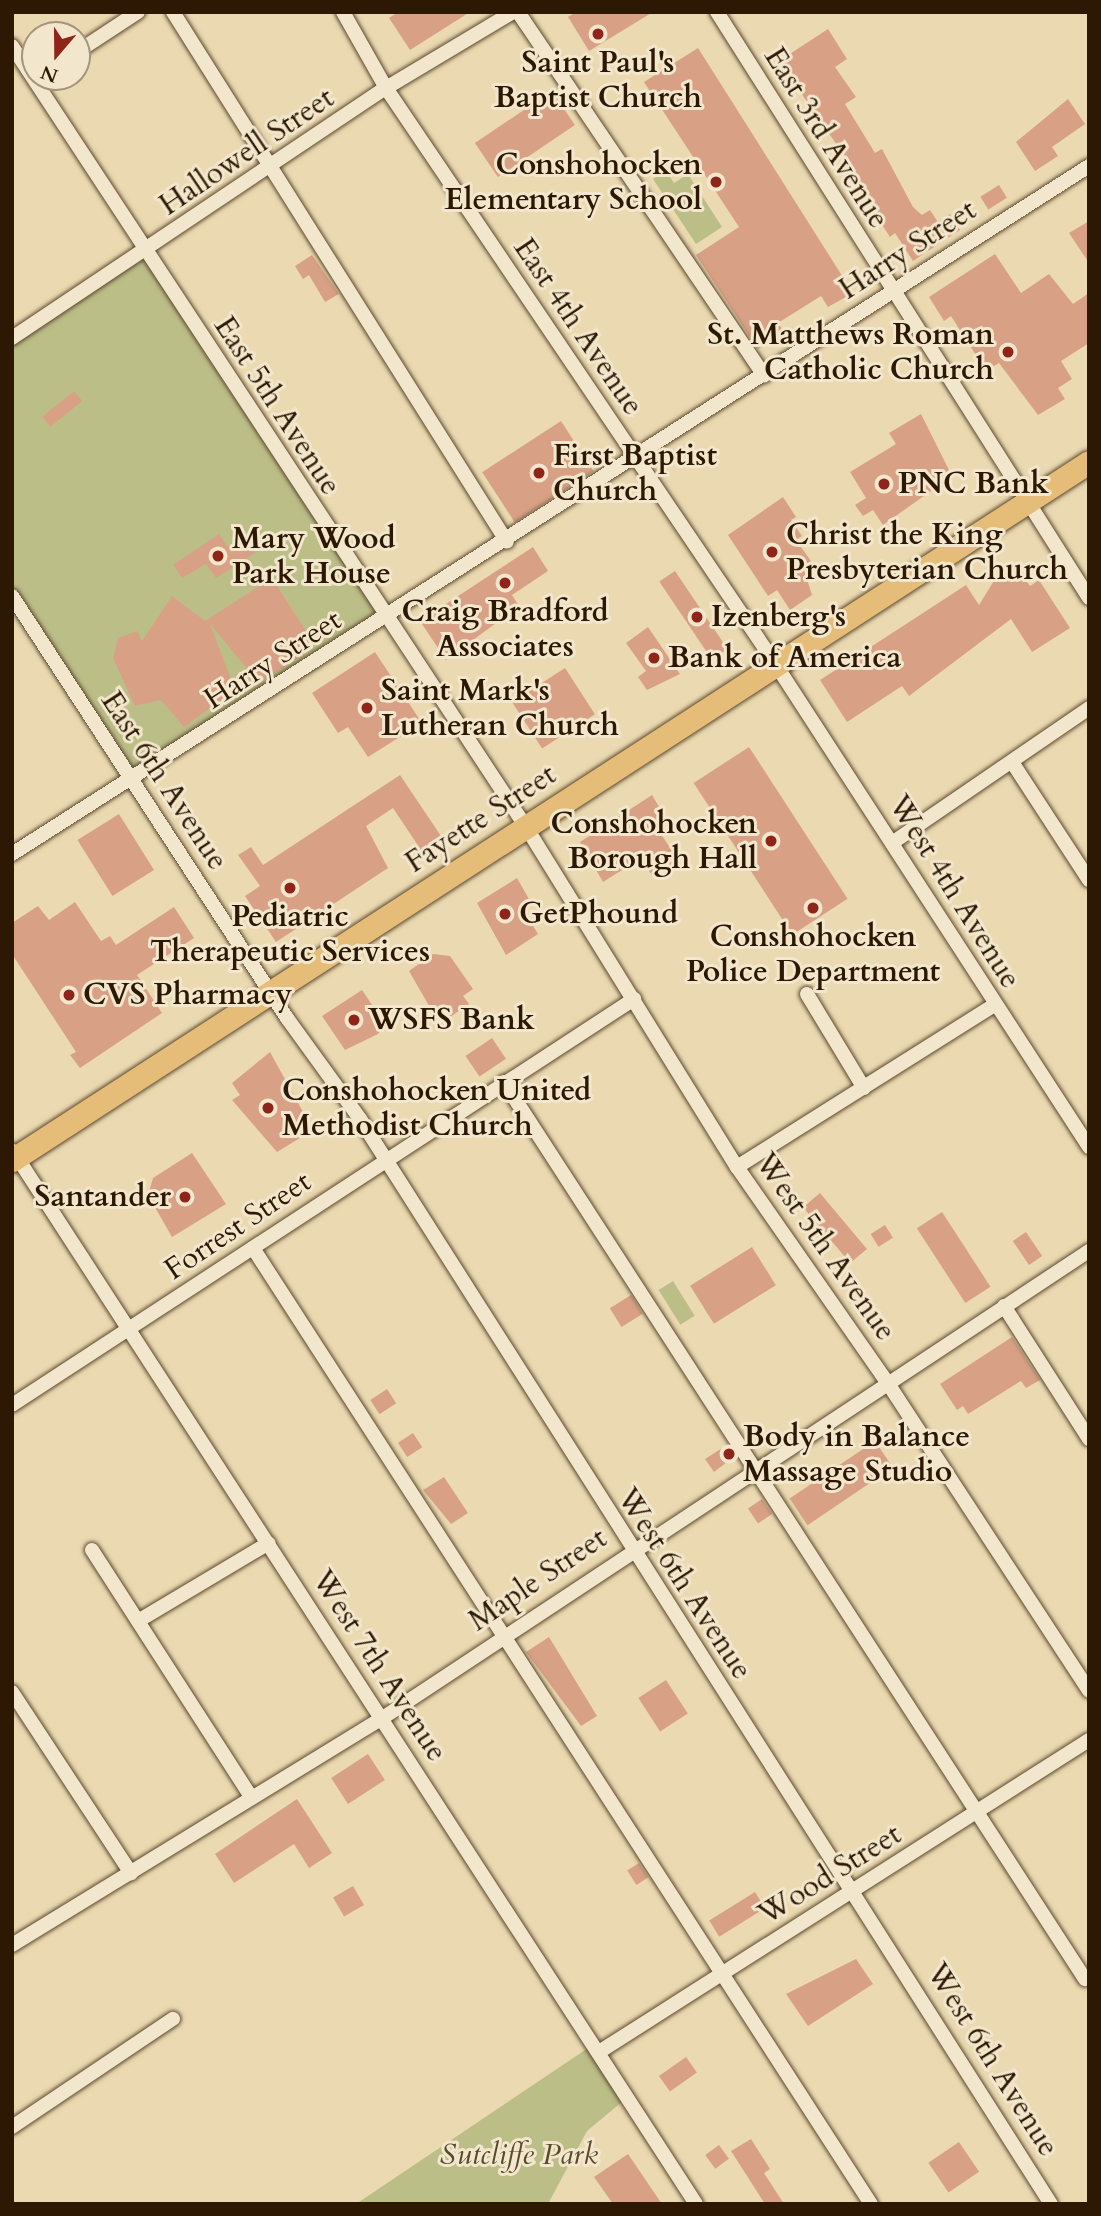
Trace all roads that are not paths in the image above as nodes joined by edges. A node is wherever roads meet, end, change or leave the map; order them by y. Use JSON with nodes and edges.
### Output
{"nodes":[{"id":1,"x":138,"y":12,"type":"edge"},
{"id":2,"x":173,"y":12,"type":"edge"},
{"id":3,"x":343,"y":12,"type":"edge"},
{"id":4,"x":515,"y":12,"type":"edge"},
{"id":5,"x":717,"y":12,"type":"edge"},
{"id":6,"x":91,"y":43,"type":"edge"},
{"id":7,"x":386,"y":88,"type":"junction"},
{"id":8,"x":45,"y":91,"type":"edge"},
{"id":9,"x":1089,"y":166,"type":"edge"},
{"id":10,"x":274,"y":167,"type":"junction"},
{"id":11,"x":145,"y":252,"type":"junction"},
{"id":12,"x":891,"y":292,"type":"junction"},
{"id":13,"x":12,"y":320,"type":"edge"},
{"id":14,"x":16,"y":335,"type":"edge"},
{"id":15,"x":764,"y":375,"type":"junction"},
{"id":16,"x":635,"y":459,"type":"junction"},
{"id":17,"x":1089,"y":462,"type":"edge"},
{"id":18,"x":1024,"y":503,"type":"junction"},
{"id":19,"x":507,"y":542,"type":"junction"},
{"id":20,"x":12,"y":596,"type":"edge"},
{"id":21,"x":1089,"y":598,"type":"edge"},
{"id":22,"x":384,"y":620,"type":"junction"},
{"id":23,"x":776,"y":665,"type":"junction"},
{"id":24,"x":1089,"y":708,"type":"edge"},
{"id":25,"x":1012,"y":762,"type":"junction"},
{"id":26,"x":133,"y":782,"type":"junction"},
{"id":27,"x":526,"y":827,"type":"junction"},
{"id":28,"x":892,"y":843,"type":"junction"},
{"id":29,"x":12,"y":854,"type":"edge"},
{"id":30,"x":1089,"y":880,"type":"edge"},
{"id":31,"x":271,"y":994,"type":"junction"},
{"id":32,"x":807,"y":995,"type":"dead end"},
{"id":33,"x":634,"y":999,"type":"junction"},
{"id":34,"x":994,"y":1005,"type":"junction"},
{"id":35,"x":505,"y":1082,"type":"junction"},
{"id":36,"x":864,"y":1088,"type":"junction"},
{"id":37,"x":1089,"y":1147,"type":"edge"},
{"id":38,"x":14,"y":1155,"type":"edge"},
{"id":39,"x":386,"y":1159,"type":"junction"},
{"id":40,"x":737,"y":1167,"type":"junction"},
{"id":41,"x":253,"y":1248,"type":"junction"},
{"id":42,"x":1089,"y":1251,"type":"edge"},
{"id":43,"x":1004,"y":1306,"type":"junction"},
{"id":44,"x":132,"y":1328,"type":"junction"},
{"id":45,"x":887,"y":1381,"type":"junction"},
{"id":46,"x":12,"y":1405,"type":"edge"},
{"id":47,"x":1089,"y":1439,"type":"edge"},
{"id":48,"x":751,"y":1470,"type":"junction"},
{"id":49,"x":269,"y":1542,"type":"junction"},
{"id":50,"x":92,"y":1550,"type":"dead end"},
{"id":51,"x":629,"y":1550,"type":"junction"},
{"id":52,"x":138,"y":1621,"type":"junction"},
{"id":53,"x":506,"y":1632,"type":"junction"},
{"id":54,"x":1089,"y":1691,"type":"edge"},
{"id":55,"x":12,"y":1692,"type":"edge"},
{"id":56,"x":382,"y":1719,"type":"junction"},
{"id":57,"x":1089,"y":1740,"type":"edge"},
{"id":58,"x":252,"y":1798,"type":"junction"},
{"id":59,"x":976,"y":1813,"type":"junction"},
{"id":60,"x":131,"y":1873,"type":"junction"},
{"id":61,"x":855,"y":1891,"type":"junction"},
{"id":62,"x":12,"y":1945,"type":"edge"},
{"id":63,"x":722,"y":1975,"type":"junction"},
{"id":64,"x":1086,"y":1979,"type":"dead end"},
{"id":65,"x":173,"y":2019,"type":"dead end"},
{"id":66,"x":599,"y":2052,"type":"junction"},
{"id":67,"x":12,"y":2127,"type":"edge"},
{"id":68,"x":696,"y":2204,"type":"edge"},
{"id":69,"x":871,"y":2204,"type":"edge"},
{"id":70,"x":1051,"y":2204,"type":"edge"}],
"edges":[{"from":1,"to":6,"type":"street"},
{"from":2,"to":10,"type":"street"},
{"from":3,"to":7,"type":"street","name":"East 4th Avenue"},
{"from":4,"to":7,"type":"street","name":"Hallowell Street"},
{"from":4,"to":15,"type":"street"},
{"from":5,"to":12,"type":"street","name":"East 3rd Avenue"},
{"from":7,"to":10,"type":"street","name":"Hallowell Street"},
{"from":7,"to":16,"type":"street","name":"East 4th Avenue"},
{"from":8,"to":11,"type":"street","name":"East 5th Avenue"},
{"from":9,"to":12,"type":"street","name":"Harry Street"},
{"from":10,"to":11,"type":"street","name":"Hallowell Street"},
{"from":10,"to":19,"type":"street"},
{"from":11,"to":14,"type":"street","name":"Hallowell Street"},
{"from":11,"to":22,"type":"street","name":"East 5th Avenue"},
{"from":12,"to":15,"type":"street","name":"Harry Street"},
{"from":12,"to":18,"type":"street","name":"East 3rd Avenue"},
{"from":13,"to":14,"type":"street"},
{"from":15,"to":16,"type":"street","name":"Harry Street"},
{"from":16,"to":19,"type":"street","name":"Harry Street"},
{"from":16,"to":23,"type":"street","name":"East 4th Avenue"},
{"from":17,"to":18,"type":"main road","name":"Fayette Street"},
{"from":18,"to":21,"type":"street","name":"East 3rd Avenue"},
{"from":18,"to":23,"type":"main road","name":"Fayette Street"},
{"from":19,"to":22,"type":"street","name":"Harry Street"},
{"from":20,"to":26,"type":"street","name":"East 6th Avenue"},
{"from":22,"to":26,"type":"street","name":"Harry Street"},
{"from":22,"to":27,"type":"street","name":"East 5th Avenue"},
{"from":23,"to":27,"type":"main road","name":"Fayette Street"},
{"from":23,"to":28,"type":"street","name":"West 4th Avenue"},
{"from":24,"to":25,"type":"street"},
{"from":25,"to":28,"type":"street"},
{"from":25,"to":30,"type":"street"},
{"from":26,"to":29,"type":"street","name":"Harry Street"},
{"from":26,"to":31,"type":"street","name":"East 6th Avenue"},
{"from":27,"to":31,"type":"main road","name":"Fayette Street"},
{"from":27,"to":33,"type":"street","name":"West 5th Avenue"},
{"from":28,"to":34,"type":"street","name":"West 4th Avenue"},
{"from":31,"to":38,"type":"main road","name":"Fayette Street"},
{"from":31,"to":39,"type":"street","name":"West 6th Avenue"},
{"from":32,"to":36,"type":"street"},
{"from":33,"to":35,"type":"street","name":"Forrest Street"},
{"from":33,"to":40,"type":"street","name":"West 5th Avenue"},
{"from":34,"to":36,"type":"street"},
{"from":34,"to":37,"type":"street","name":"West 4th Avenue"},
{"from":35,"to":39,"type":"street","name":"Forrest Street"},
{"from":35,"to":48,"type":"street"},
{"from":36,"to":40,"type":"street"},
{"from":38,"to":44,"type":"street","name":"West 7th Avenue"},
{"from":39,"to":41,"type":"street","name":"Forrest Street"},
{"from":39,"to":51,"type":"street","name":"West 6th Avenue"},
{"from":40,"to":45,"type":"street","name":"West 5th Avenue"},
{"from":41,"to":44,"type":"street","name":"Forrest Street"},
{"from":41,"to":53,"type":"street"},
{"from":42,"to":43,"type":"street","name":"Maple Street"},
{"from":43,"to":45,"type":"street","name":"Maple Street"},
{"from":43,"to":47,"type":"street"},
{"from":44,"to":46,"type":"street","name":"Forrest Street"},
{"from":44,"to":49,"type":"street","name":"West 7th Avenue"},
{"from":45,"to":48,"type":"street","name":"Maple Street"},
{"from":45,"to":54,"type":"street","name":"West 5th Avenue"},
{"from":48,"to":51,"type":"street","name":"Maple Street"},
{"from":48,"to":59,"type":"street"},
{"from":49,"to":52,"type":"street"},
{"from":49,"to":56,"type":"street","name":"West 7th Avenue"},
{"from":50,"to":52,"type":"street"},
{"from":51,"to":53,"type":"street","name":"Maple Street"},
{"from":51,"to":61,"type":"street","name":"West 6th Avenue"},
{"from":52,"to":58,"type":"street"},
{"from":53,"to":56,"type":"street","name":"Maple Street"},
{"from":53,"to":63,"type":"street"},
{"from":55,"to":60,"type":"street"},
{"from":56,"to":58,"type":"street","name":"Maple Street"},
{"from":56,"to":66,"type":"street","name":"West 7th Avenue"},
{"from":57,"to":59,"type":"street","name":"Wood Street"},
{"from":58,"to":60,"type":"street","name":"Maple Street"},
{"from":59,"to":61,"type":"street","name":"Wood Street"},
{"from":59,"to":64,"type":"street"},
{"from":60,"to":62,"type":"street","name":"Maple Street"},
{"from":61,"to":63,"type":"street","name":"Wood Street"},
{"from":61,"to":70,"type":"street","name":"West 6th Avenue"},
{"from":63,"to":66,"type":"street","name":"Wood Street"},
{"from":63,"to":69,"type":"street"},
{"from":65,"to":67,"type":"street"},
{"from":66,"to":68,"type":"street","name":"West 7th Avenue"}]}
